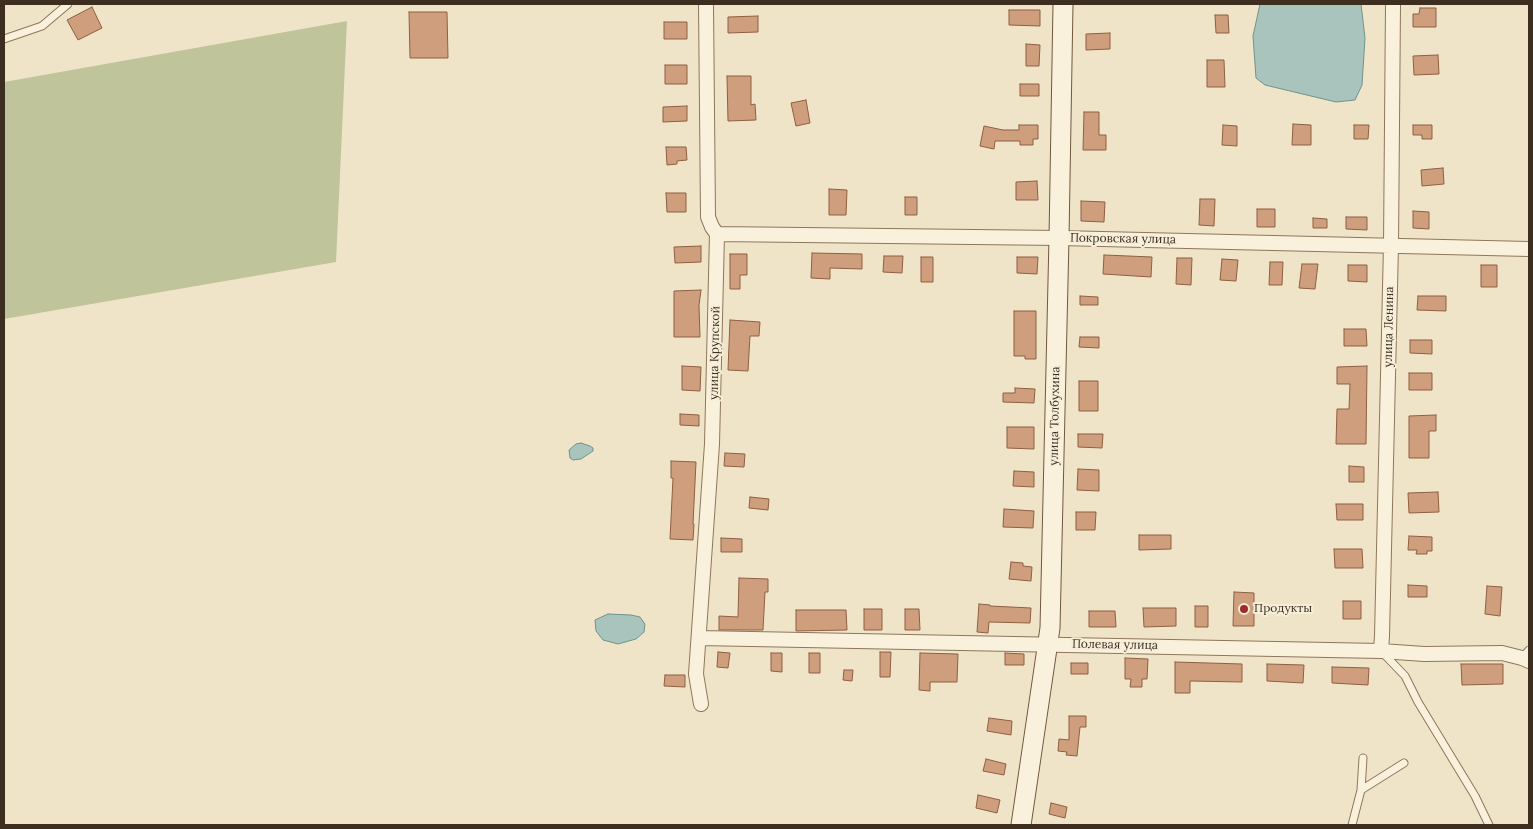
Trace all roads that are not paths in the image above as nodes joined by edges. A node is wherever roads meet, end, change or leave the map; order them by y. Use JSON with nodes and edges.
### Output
{"nodes":[{"id":1,"x":68,"y":4,"type":"edge"},
{"id":2,"x":706,"y":4,"type":"edge"},
{"id":3,"x":1063,"y":4,"type":"edge"},
{"id":4,"x":1393,"y":4,"type":"edge"},
{"id":5,"x":4,"y":39,"type":"edge"},
{"id":6,"x":717,"y":234,"type":"junction"},
{"id":7,"x":1059,"y":238,"type":"junction"},
{"id":8,"x":1391,"y":246,"type":"junction"},
{"id":9,"x":1529,"y":249,"type":"edge"},
{"id":10,"x":699,"y":638,"type":"junction"},
{"id":11,"x":1048,"y":644,"type":"junction"},
{"id":12,"x":1380,"y":651,"type":"junction"},
{"id":13,"x":1527,"y":656,"type":"edge"},
{"id":14,"x":701,"y":704,"type":"dead end"},
{"id":15,"x":1363,"y":758,"type":"dead end"},
{"id":16,"x":1404,"y":763,"type":"dead end"},
{"id":17,"x":1361,"y":790,"type":"junction"},
{"id":18,"x":1021,"y":825,"type":"edge"},
{"id":19,"x":1352,"y":825,"type":"edge"},
{"id":20,"x":1489,"y":825,"type":"edge"}],
"edges":[{"from":1,"to":5,"type":"lane"},
{"from":2,"to":6,"type":"street","name":"улица Крупской"},
{"from":3,"to":7,"type":"main road","name":"улица Толбухина"},
{"from":4,"to":8,"type":"street","name":"улица Ленина"},
{"from":6,"to":7,"type":"street","name":"Покровская улица"},
{"from":6,"to":10,"type":"street","name":"улица Крупской"},
{"from":7,"to":8,"type":"street","name":"Покровская улица"},
{"from":7,"to":11,"type":"main road","name":"улица Толбухина"},
{"from":8,"to":9,"type":"street","name":"Покровская улица"},
{"from":8,"to":12,"type":"street","name":"улица Ленина"},
{"from":10,"to":11,"type":"street","name":"Полевая улица"},
{"from":10,"to":14,"type":"street","name":"улица Крупской"},
{"from":11,"to":12,"type":"street","name":"Полевая улица"},
{"from":11,"to":18,"type":"main road","name":"улица Толбухина"},
{"from":12,"to":13,"type":"street","name":"Полевая улица"},
{"from":12,"to":20,"type":"lane"},
{"from":15,"to":17,"type":"lane"},
{"from":16,"to":17,"type":"lane"},
{"from":17,"to":19,"type":"lane"}]}
